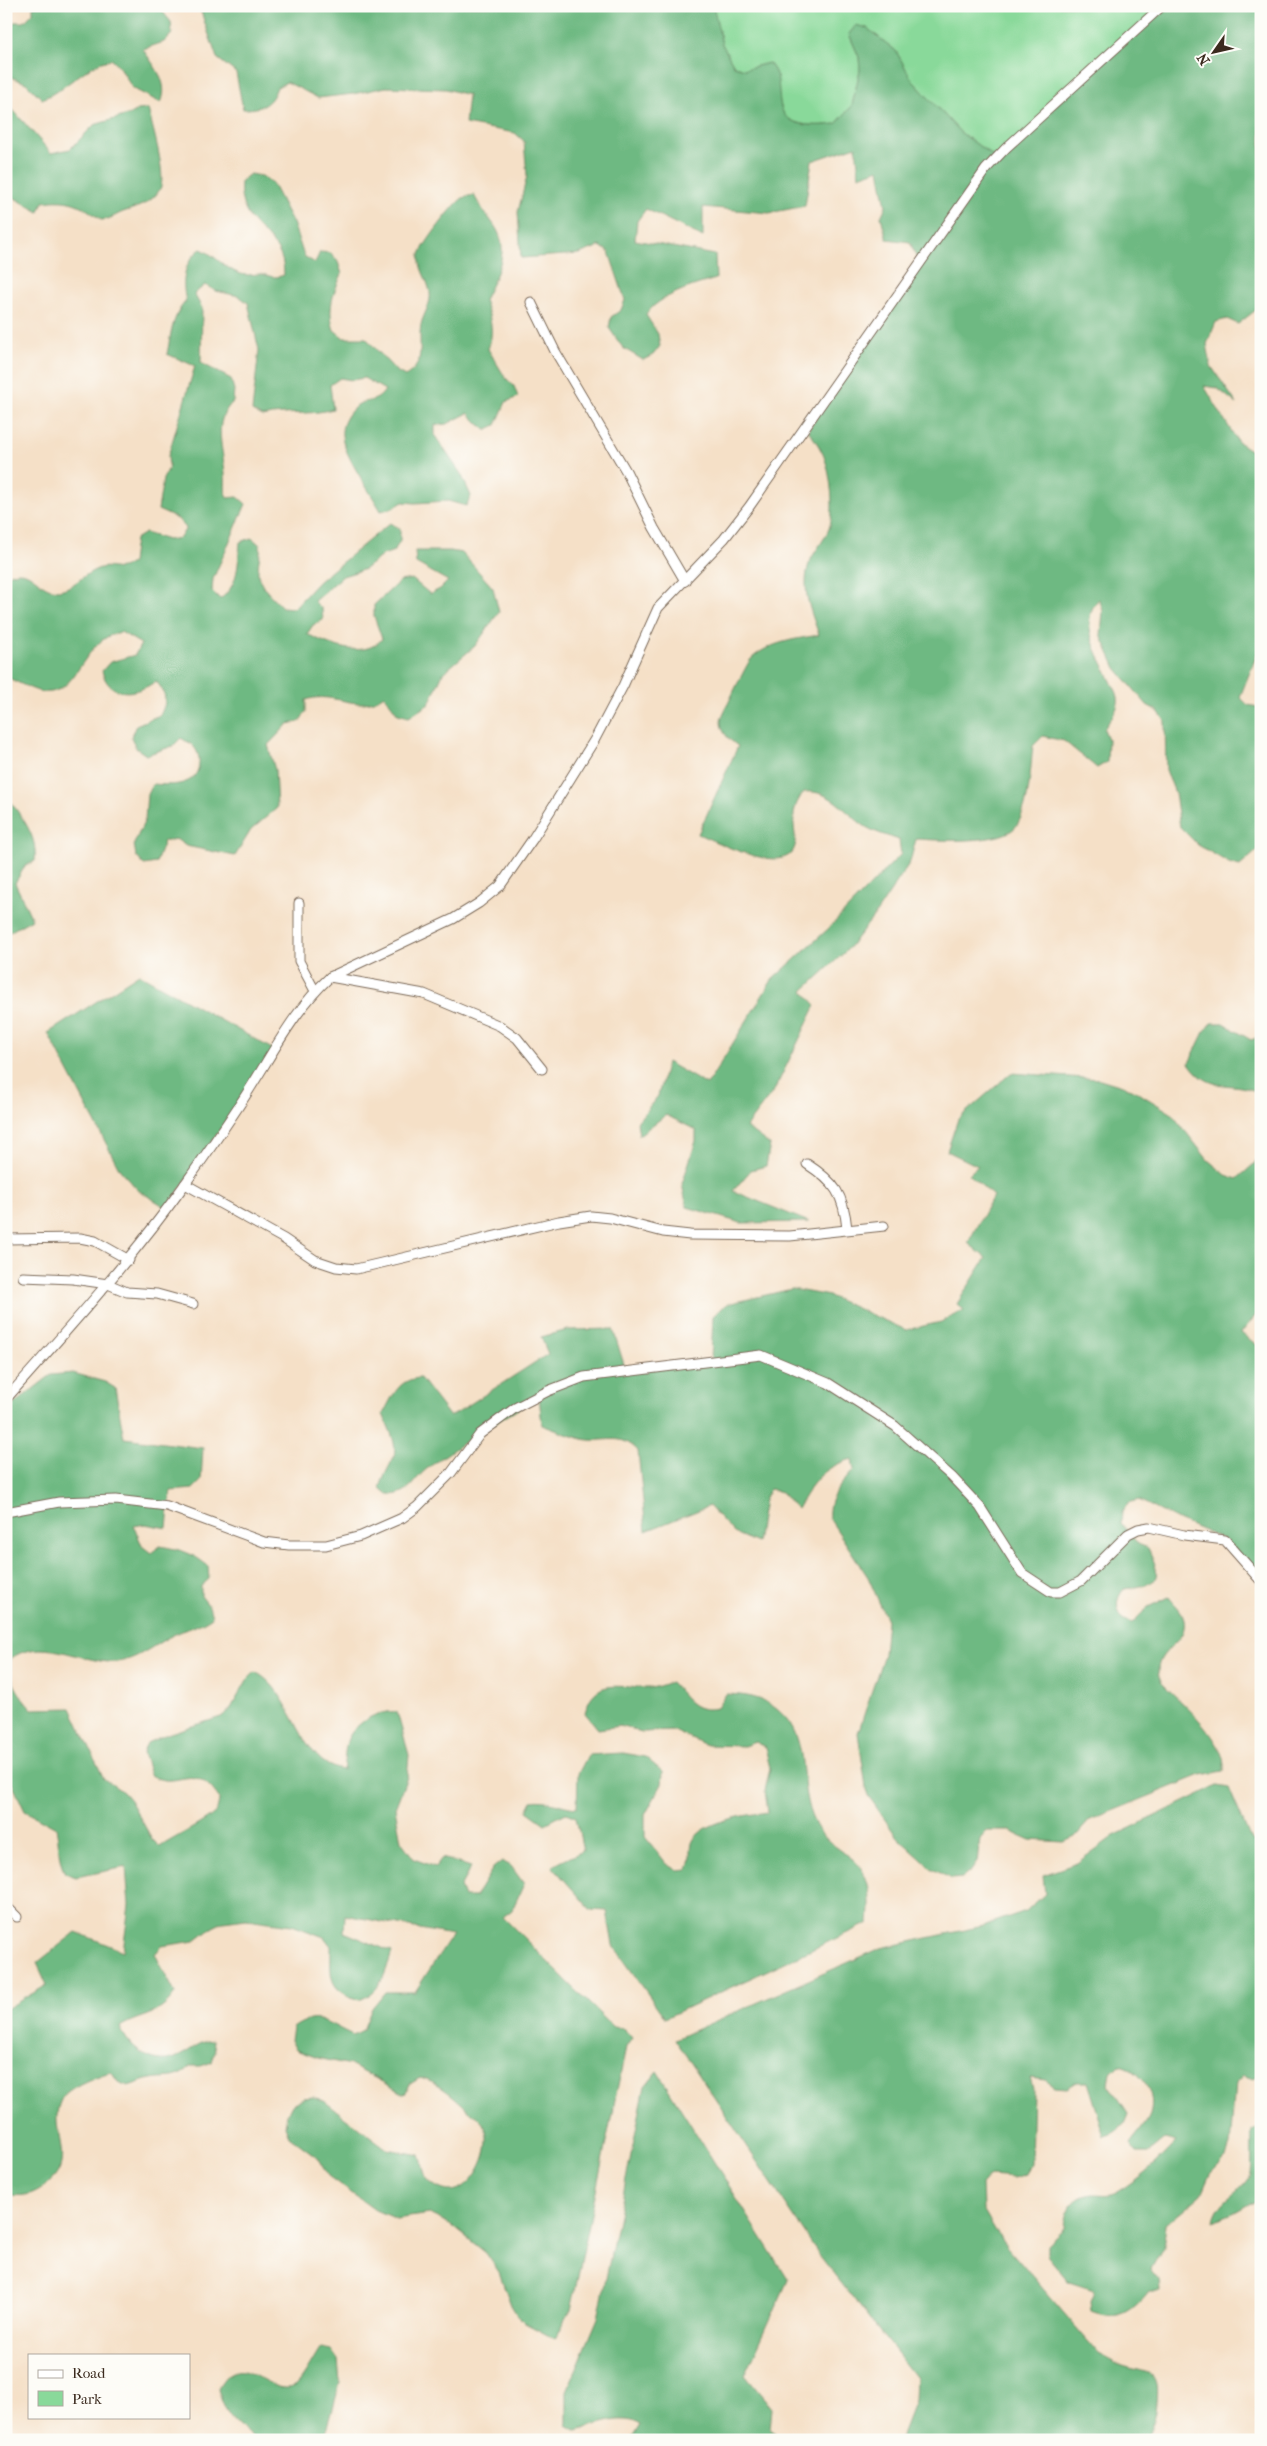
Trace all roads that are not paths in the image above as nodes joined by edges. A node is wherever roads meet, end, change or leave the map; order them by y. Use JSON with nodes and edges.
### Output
{"nodes":[{"id":1,"x":1162,"y":6,"type":"edge"},
{"id":2,"x":531,"y":302,"type":"dead end"},
{"id":3,"x":685,"y":581,"type":"junction"},
{"id":4,"x":300,"y":904,"type":"dead end"},
{"id":5,"x":330,"y":977,"type":"junction"},
{"id":6,"x":314,"y":991,"type":"junction"},
{"id":7,"x":542,"y":1069,"type":"dead end"},
{"id":8,"x":807,"y":1164,"type":"dead end"},
{"id":9,"x":185,"y":1184,"type":"junction"},
{"id":10,"x":884,"y":1226,"type":"dead end"},
{"id":11,"x":847,"y":1229,"type":"junction"},
{"id":12,"x":6,"y":1239,"type":"edge"},
{"id":13,"x":129,"y":1260,"type":"junction"},
{"id":14,"x":23,"y":1277,"type":"dead end"},
{"id":15,"x":108,"y":1284,"type":"junction"},
{"id":16,"x":192,"y":1304,"type":"dead end"},
{"id":17,"x":6,"y":1399,"type":"edge"},
{"id":18,"x":6,"y":1512,"type":"edge"},
{"id":19,"x":1261,"y":1581,"type":"edge"},
{"id":20,"x":6,"y":1906,"type":"edge"},
{"id":21,"x":17,"y":1917,"type":"dead end"}],
"edges":[{"from":1,"to":3,"type":"street"},
{"from":2,"to":3,"type":"street"},
{"from":3,"to":5,"type":"street"},
{"from":4,"to":6,"type":"street"},
{"from":5,"to":6,"type":"street"},
{"from":5,"to":7,"type":"street"},
{"from":6,"to":9,"type":"street"},
{"from":8,"to":11,"type":"street"},
{"from":9,"to":11,"type":"street"},
{"from":9,"to":13,"type":"street"},
{"from":10,"to":11,"type":"street"},
{"from":12,"to":13,"type":"street"},
{"from":13,"to":15,"type":"street"},
{"from":14,"to":15,"type":"street"},
{"from":15,"to":16,"type":"street"},
{"from":15,"to":17,"type":"street"},
{"from":18,"to":19,"type":"street"},
{"from":20,"to":21,"type":"street"}]}
